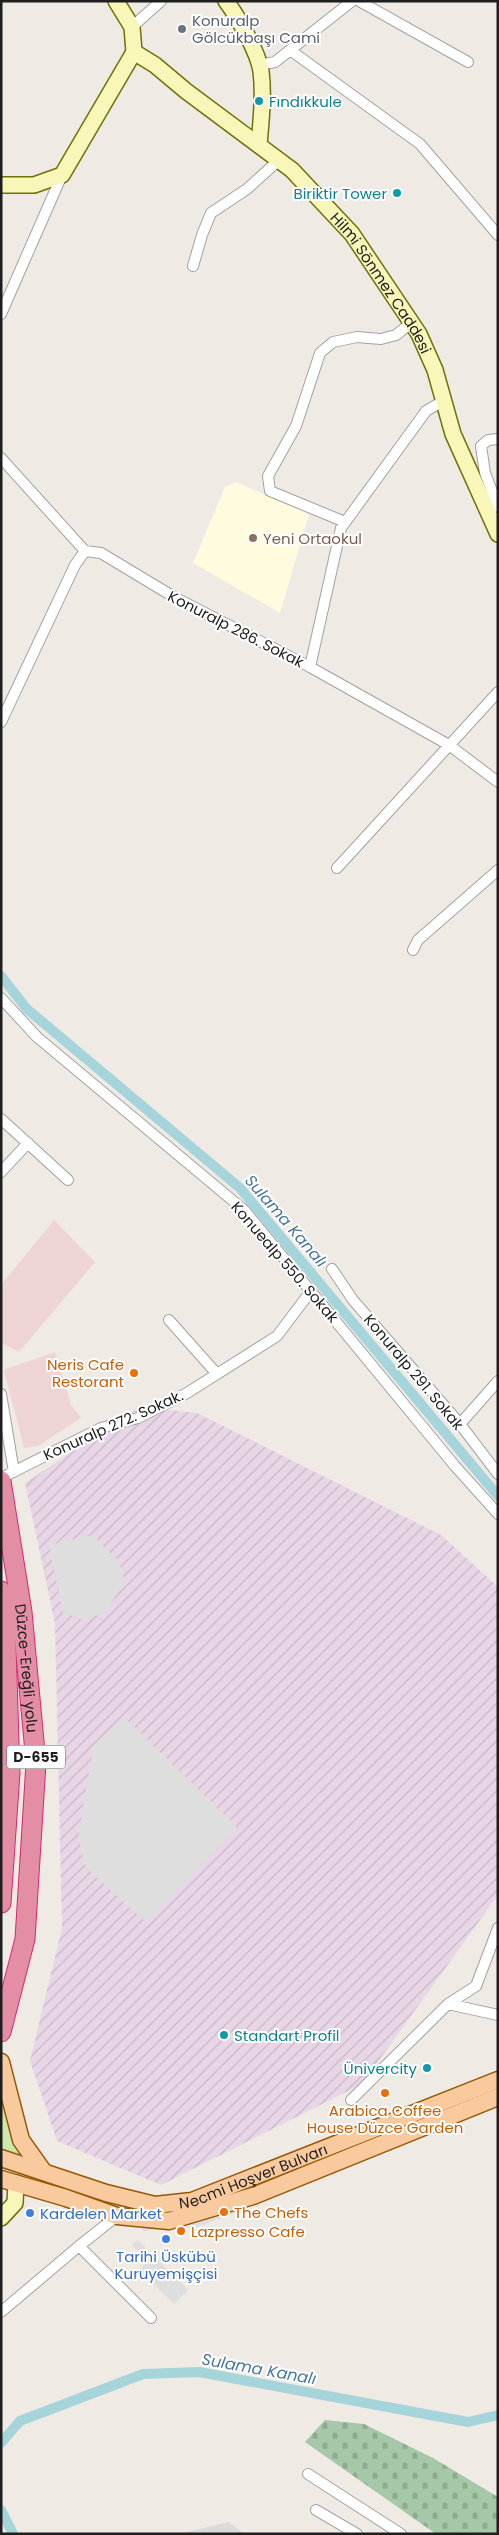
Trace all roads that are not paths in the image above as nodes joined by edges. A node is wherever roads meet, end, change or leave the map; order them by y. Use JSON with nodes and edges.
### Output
{"nodes":[{"id":1,"x":116,"y":1,"type":"edge"},
{"id":2,"x":161,"y":1,"type":"edge"},
{"id":3,"x":226,"y":1,"type":"edge"},
{"id":4,"x":352,"y":1,"type":"edge"},
{"id":5,"x":359,"y":1,"type":"edge"},
{"id":6,"x":132,"y":28,"type":"junction"},
{"id":7,"x":290,"y":50,"type":"junction"},
{"id":8,"x":134,"y":52,"type":"junction"},
{"id":9,"x":468,"y":62,"type":"dead end"},
{"id":10,"x":259,"y":65,"type":"junction"},
{"id":11,"x":259,"y":145,"type":"junction"},
{"id":12,"x":278,"y":160,"type":"junction"},
{"id":13,"x":62,"y":175,"type":"junction"},
{"id":14,"x":1,"y":185,"type":"edge"},
{"id":15,"x":498,"y":235,"type":"edge"},
{"id":16,"x":193,"y":266,"type":"dead end"},
{"id":17,"x":1,"y":314,"type":"edge"},
{"id":18,"x":412,"y":322,"type":"junction"},
{"id":19,"x":444,"y":401,"type":"junction"},
{"id":20,"x":498,"y":439,"type":"edge"},
{"id":21,"x":1,"y":458,"type":"edge"},
{"id":22,"x":498,"y":507,"type":"edge"},
{"id":23,"x":345,"y":522,"type":"junction"},
{"id":24,"x":498,"y":534,"type":"edge"},
{"id":25,"x":85,"y":551,"type":"junction"},
{"id":26,"x":310,"y":667,"type":"junction"},
{"id":27,"x":498,"y":692,"type":"edge"},
{"id":28,"x":1,"y":722,"type":"edge"},
{"id":29,"x":449,"y":745,"type":"junction"},
{"id":30,"x":498,"y":782,"type":"edge"},
{"id":31,"x":337,"y":868,"type":"dead end"},
{"id":32,"x":498,"y":870,"type":"edge"},
{"id":33,"x":413,"y":950,"type":"dead end"},
{"id":34,"x":1,"y":998,"type":"edge"},
{"id":35,"x":1,"y":1120,"type":"edge"},
{"id":36,"x":28,"y":1144,"type":"junction"},
{"id":37,"x":1,"y":1172,"type":"edge"},
{"id":38,"x":68,"y":1180,"type":"dead end"},
{"id":39,"x":332,"y":1269,"type":"dead end"},
{"id":40,"x":311,"y":1290,"type":"junction"},
{"id":41,"x":169,"y":1320,"type":"dead end"},
{"id":42,"x":217,"y":1374,"type":"junction"},
{"id":43,"x":498,"y":1381,"type":"edge"},
{"id":44,"x":1,"y":1394,"type":"edge"},
{"id":45,"x":460,"y":1424,"type":"junction"},
{"id":46,"x":498,"y":1474,"type":"edge"},
{"id":47,"x":5,"y":1477,"type":"edge"},
{"id":48,"x":498,"y":1514,"type":"edge"},
{"id":49,"x":1,"y":1591,"type":"edge"},
{"id":50,"x":6,"y":1774,"type":"edge"},
{"id":51,"x":4,"y":1814,"type":"edge"},
{"id":52,"x":1,"y":1903,"type":"edge"},
{"id":53,"x":498,"y":1928,"type":"edge"},
{"id":54,"x":448,"y":2004,"type":"junction"},
{"id":55,"x":498,"y":2015,"type":"edge"},
{"id":56,"x":1,"y":2032,"type":"edge"},
{"id":57,"x":1,"y":2062,"type":"edge"},
{"id":58,"x":498,"y":2080,"type":"edge"},
{"id":59,"x":498,"y":2097,"type":"edge"},
{"id":60,"x":351,"y":2100,"type":"dead end"},
{"id":61,"x":1,"y":2158,"type":"edge"},
{"id":62,"x":43,"y":2172,"type":"junction"},
{"id":63,"x":9,"y":2181,"type":"edge"},
{"id":64,"x":117,"y":2216,"type":"junction"},
{"id":65,"x":1,"y":2218,"type":"edge"},
{"id":66,"x":79,"y":2246,"type":"junction"},
{"id":67,"x":1,"y":2312,"type":"edge"},
{"id":68,"x":151,"y":2318,"type":"dead end"},
{"id":69,"x":308,"y":2474,"type":"dead end"},
{"id":70,"x":316,"y":2510,"type":"dead end"},
{"id":71,"x":358,"y":2534,"type":"edge"},
{"id":72,"x":400,"y":2534,"type":"edge"}],
"edges":[{"from":1,"to":6,"type":"street"},
{"from":2,"to":6,"type":"street"},
{"from":3,"to":10,"type":"street"},
{"from":4,"to":7,"type":"street"},
{"from":5,"to":9,"type":"street"},
{"from":6,"to":8,"type":"street"},
{"from":7,"to":10,"type":"street"},
{"from":7,"to":15,"type":"street"},
{"from":8,"to":11,"type":"street","name":"Hilmi Sönmez Caddesi"},
{"from":8,"to":13,"type":"street"},
{"from":10,"to":11,"type":"street"},
{"from":11,"to":12,"type":"street","name":"Hilmi Sönmez Caddesi"},
{"from":12,"to":16,"type":"street"},
{"from":12,"to":18,"type":"street","name":"Hilmi Sönmez Caddesi"},
{"from":13,"to":14,"type":"street"},
{"from":13,"to":17,"type":"street"},
{"from":18,"to":19,"type":"street","name":"Hilmi Sönmez Caddesi"},
{"from":18,"to":23,"type":"street"},
{"from":19,"to":23,"type":"street","name":"Konuralp 286. Sokak"},
{"from":19,"to":24,"type":"street","name":"Hilmi Sönmez Caddesi"},
{"from":20,"to":22,"type":"street"},
{"from":21,"to":25,"type":"street"},
{"from":23,"to":26,"type":"street","name":"Konuralp 286. Sokak"},
{"from":25,"to":26,"type":"street","name":"Konuralp 286. Sokak"},
{"from":25,"to":28,"type":"street"},
{"from":26,"to":29,"type":"street"},
{"from":27,"to":29,"type":"street"},
{"from":29,"to":30,"type":"street"},
{"from":29,"to":31,"type":"street"},
{"from":32,"to":33,"type":"street"},
{"from":34,"to":40,"type":"street","name":"Konuealp 550. Sokak"},
{"from":35,"to":36,"type":"street"},
{"from":36,"to":37,"type":"street"},
{"from":36,"to":38,"type":"street"},
{"from":39,"to":45,"type":"street","name":"Konuralp 291. Sokak"},
{"from":40,"to":42,"type":"street","name":"Konuralp 272. Sokak."},
{"from":40,"to":48,"type":"street","name":"Konuealp 550. Sokak"},
{"from":41,"to":42,"type":"street"},
{"from":42,"to":47,"type":"street","name":"Konuralp 272. Sokak."},
{"from":43,"to":45,"type":"street"},
{"from":44,"to":47,"type":"street"},
{"from":45,"to":46,"type":"street","name":"Konuralp 291. Sokak"},
{"from":47,"to":56,"type":"highway","name":"Düzce-Ereğli yolu","number":"D-655"},
{"from":49,"to":50,"type":"highway","name":"Düzce-Ereğli yolu"},
{"from":50,"to":51,"type":"highway","name":"Düzce-Ereğli yolu"},
{"from":51,"to":52,"type":"highway","name":"Düzce-Ereğli yolu"},
{"from":53,"to":54,"type":"street"},
{"from":54,"to":55,"type":"street"},
{"from":54,"to":60,"type":"street"},
{"from":57,"to":62,"type":"main road"},
{"from":58,"to":62,"type":"main road","name":"Necmi Hoşver Bulvarı"},
{"from":59,"to":64,"type":"main road","name":"Necmi Hoşver Bulvarı"},
{"from":61,"to":62,"type":"main road","name":"Necmi Hoşver Bulvarı"},
{"from":63,"to":64,"type":"main road","name":"Necmi Hoşver Bulvarı"},
{"from":63,"to":65,"type":"street"},
{"from":64,"to":66,"type":"street"},
{"from":66,"to":67,"type":"street"},
{"from":66,"to":68,"type":"street"},
{"from":69,"to":72,"type":"street"},
{"from":70,"to":71,"type":"street"}]}
